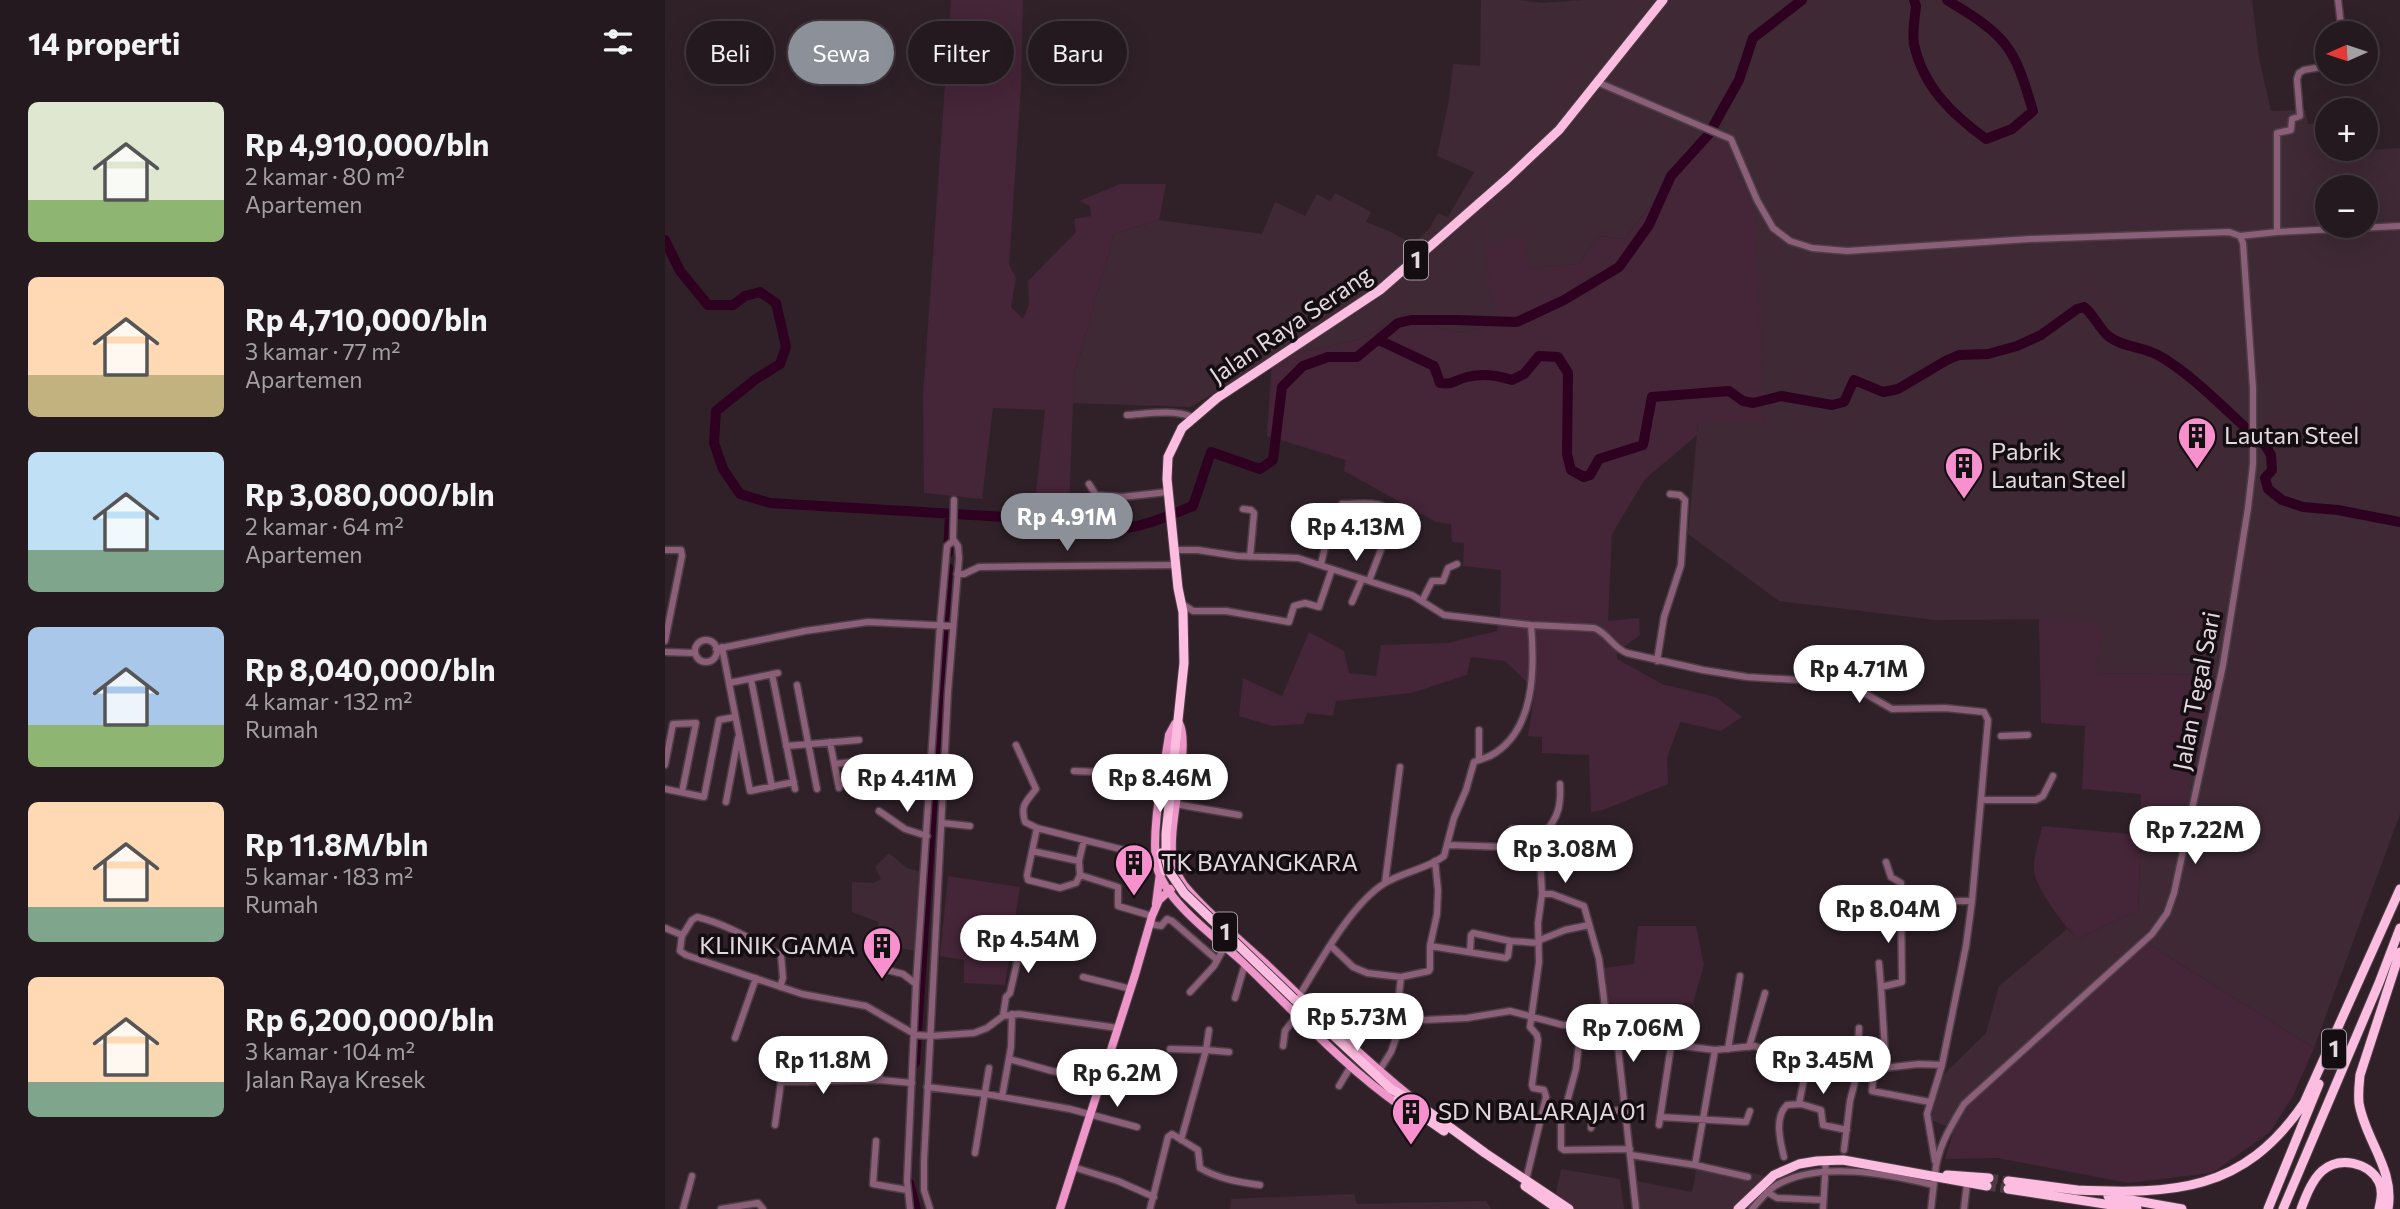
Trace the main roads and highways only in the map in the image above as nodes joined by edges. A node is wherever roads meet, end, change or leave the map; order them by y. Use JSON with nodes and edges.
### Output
{"nodes":[{"id":1,"x":1663,"y":0,"type":"edge"},
{"id":2,"x":1177,"y":724,"type":"junction"},
{"id":3,"x":1159,"y":870,"type":"junction"},
{"id":4,"x":1184,"y":884,"type":"junction"},
{"id":5,"x":2400,"y":889,"type":"edge"},
{"id":6,"x":1169,"y":891,"type":"junction"},
{"id":7,"x":1156,"y":904,"type":"junction"},
{"id":8,"x":1204,"y":905,"type":"junction"},
{"id":9,"x":1190,"y":914,"type":"junction"},
{"id":10,"x":2400,"y":928,"type":"edge"},
{"id":11,"x":2400,"y":951,"type":"edge"},
{"id":12,"x":1284,"y":982,"type":"junction"},
{"id":13,"x":1276,"y":994,"type":"junction"},
{"id":14,"x":1434,"y":1120,"type":"junction"},
{"id":15,"x":1933,"y":1178,"type":"junction"},
{"id":16,"x":2074,"y":1190,"type":"junction"},
{"id":17,"x":1544,"y":1195,"type":"junction"},
{"id":18,"x":2076,"y":1201,"type":"junction"},
{"id":19,"x":1060,"y":1209,"type":"edge"},
{"id":20,"x":1558,"y":1209,"type":"edge"},
{"id":21,"x":1569,"y":1209,"type":"edge"},
{"id":22,"x":1738,"y":1209,"type":"edge"},
{"id":23,"x":2105,"y":1209,"type":"edge"},
{"id":24,"x":2137,"y":1209,"type":"edge"},
{"id":25,"x":2182,"y":1209,"type":"edge"},
{"id":26,"x":2268,"y":1209,"type":"edge"},
{"id":27,"x":2283,"y":1209,"type":"edge"},
{"id":28,"x":2301,"y":1209,"type":"edge"},
{"id":29,"x":2379,"y":1209,"type":"edge"},
{"id":30,"x":2388,"y":1209,"type":"edge"}],
"edges":[{"from":1,"to":2,"type":"highway","name":"Jalan Raya Serang","number":"1"},
{"from":2,"to":3,"type":"main road"},
{"from":2,"to":4,"type":"main road"},
{"from":2,"to":14,"type":"highway","name":"Jalan Raya Serang","number":"1","bridge":true},
{"from":3,"to":6,"type":"main road"},
{"from":3,"to":7,"type":"main road"},
{"from":4,"to":6,"type":"main road"},
{"from":4,"to":8,"type":"main road"},
{"from":5,"to":16,"type":"highway"},
{"from":5,"to":26,"type":"highway","number":"1"},
{"from":6,"to":7,"type":"main road"},
{"from":6,"to":9,"type":"main road"},
{"from":7,"to":19,"type":"main road"},
{"from":8,"to":9,"type":"main road"},
{"from":8,"to":12,"type":"main road"},
{"from":9,"to":13,"type":"main road"},
{"from":10,"to":27,"type":"highway","number":"1"},
{"from":11,"to":30,"type":"highway"},
{"from":12,"to":13,"type":"main road"},
{"from":12,"to":14,"type":"main road"},
{"from":13,"to":14,"type":"main road"},
{"from":14,"to":17,"type":"highway","name":"Jalan Raya Serang","number":"1"},
{"from":14,"to":17,"type":"highway","name":"Jalan Raya Serang","number":"1"},
{"from":15,"to":15,"type":"highway"},
{"from":15,"to":22,"type":"highway"},
{"from":16,"to":18,"type":"highway"},
{"from":16,"to":25,"type":"highway"},
{"from":17,"to":20,"type":"highway","name":"Jalan Raya Serang","number":"1"},
{"from":17,"to":21,"type":"highway","name":"Jalan Raya Serang","number":"1"},
{"from":18,"to":23,"type":"highway"},
{"from":18,"to":24,"type":"highway"},
{"from":28,"to":29,"type":"highway"}]}
